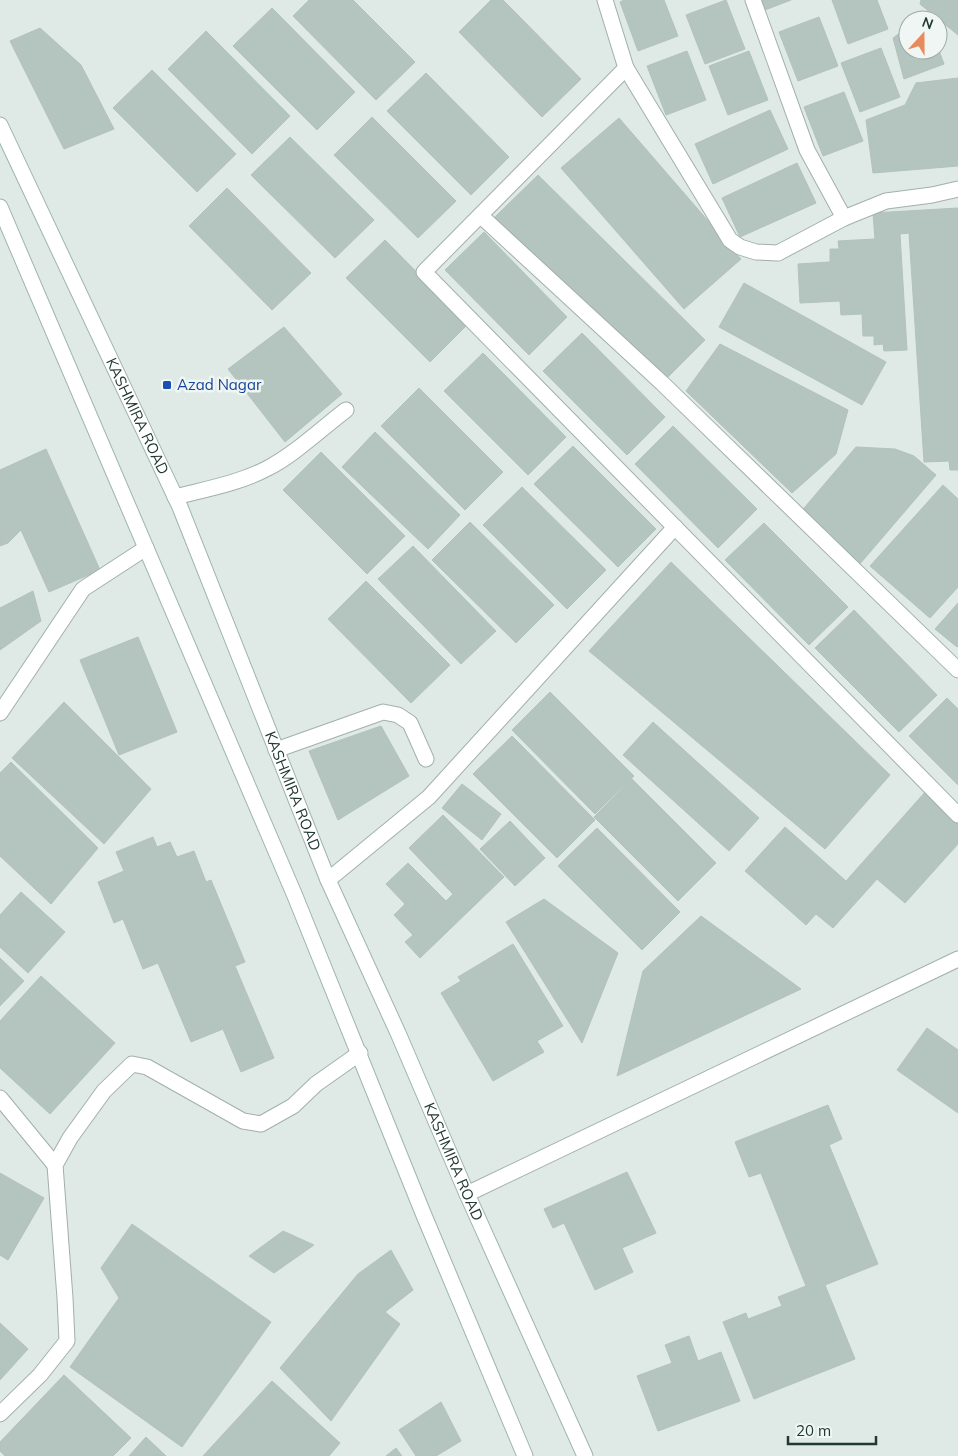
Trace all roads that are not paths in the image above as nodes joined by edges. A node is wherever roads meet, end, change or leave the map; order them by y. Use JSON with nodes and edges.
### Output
{"nodes":[{"id":1,"x":605,"y":0,"type":"edge"},
{"id":2,"x":753,"y":0,"type":"edge"},
{"id":3,"x":626,"y":68,"type":"junction"},
{"id":4,"x":0,"y":125,"type":"edge"},
{"id":5,"x":958,"y":189,"type":"edge"},
{"id":6,"x":0,"y":207,"type":"edge"},
{"id":7,"x":481,"y":216,"type":"junction"},
{"id":8,"x":844,"y":218,"type":"junction"},
{"id":9,"x":346,"y":410,"type":"dead end"},
{"id":10,"x":175,"y":497,"type":"junction"},
{"id":11,"x":675,"y":527,"type":"junction"},
{"id":12,"x":146,"y":548,"type":"junction"},
{"id":13,"x":958,"y":670,"type":"edge"},
{"id":14,"x":0,"y":714,"type":"edge"},
{"id":15,"x":276,"y":750,"type":"junction"},
{"id":16,"x":426,"y":759,"type":"dead end"},
{"id":17,"x":958,"y":815,"type":"edge"},
{"id":18,"x":328,"y":880,"type":"junction"},
{"id":19,"x":958,"y":959,"type":"edge"},
{"id":20,"x":360,"y":1053,"type":"junction"},
{"id":21,"x":0,"y":1098,"type":"edge"},
{"id":22,"x":55,"y":1164,"type":"junction"},
{"id":23,"x":467,"y":1194,"type":"junction"},
{"id":24,"x":0,"y":1414,"type":"edge"},
{"id":25,"x":525,"y":1456,"type":"edge"},
{"id":26,"x":585,"y":1456,"type":"edge"}],
"edges":[{"from":1,"to":3,"type":"street"},
{"from":2,"to":8,"type":"street"},
{"from":3,"to":7,"type":"street"},
{"from":3,"to":8,"type":"street"},
{"from":4,"to":10,"type":"street","name":"KASHMIRA ROAD"},
{"from":5,"to":8,"type":"street"},
{"from":6,"to":12,"type":"street"},
{"from":7,"to":11,"type":"street"},
{"from":7,"to":13,"type":"street"},
{"from":9,"to":10,"type":"street"},
{"from":10,"to":15,"type":"street","name":"KASHMIRA ROAD"},
{"from":11,"to":17,"type":"street"},
{"from":11,"to":18,"type":"street"},
{"from":12,"to":14,"type":"street"},
{"from":12,"to":20,"type":"street"},
{"from":15,"to":16,"type":"street"},
{"from":15,"to":18,"type":"street","name":"KASHMIRA ROAD"},
{"from":18,"to":23,"type":"street","name":"KASHMIRA ROAD"},
{"from":19,"to":23,"type":"street"},
{"from":20,"to":22,"type":"street"},
{"from":20,"to":25,"type":"street"},
{"from":21,"to":22,"type":"street"},
{"from":22,"to":24,"type":"street"},
{"from":23,"to":26,"type":"street","name":"KASHMIRA ROAD"}]}
